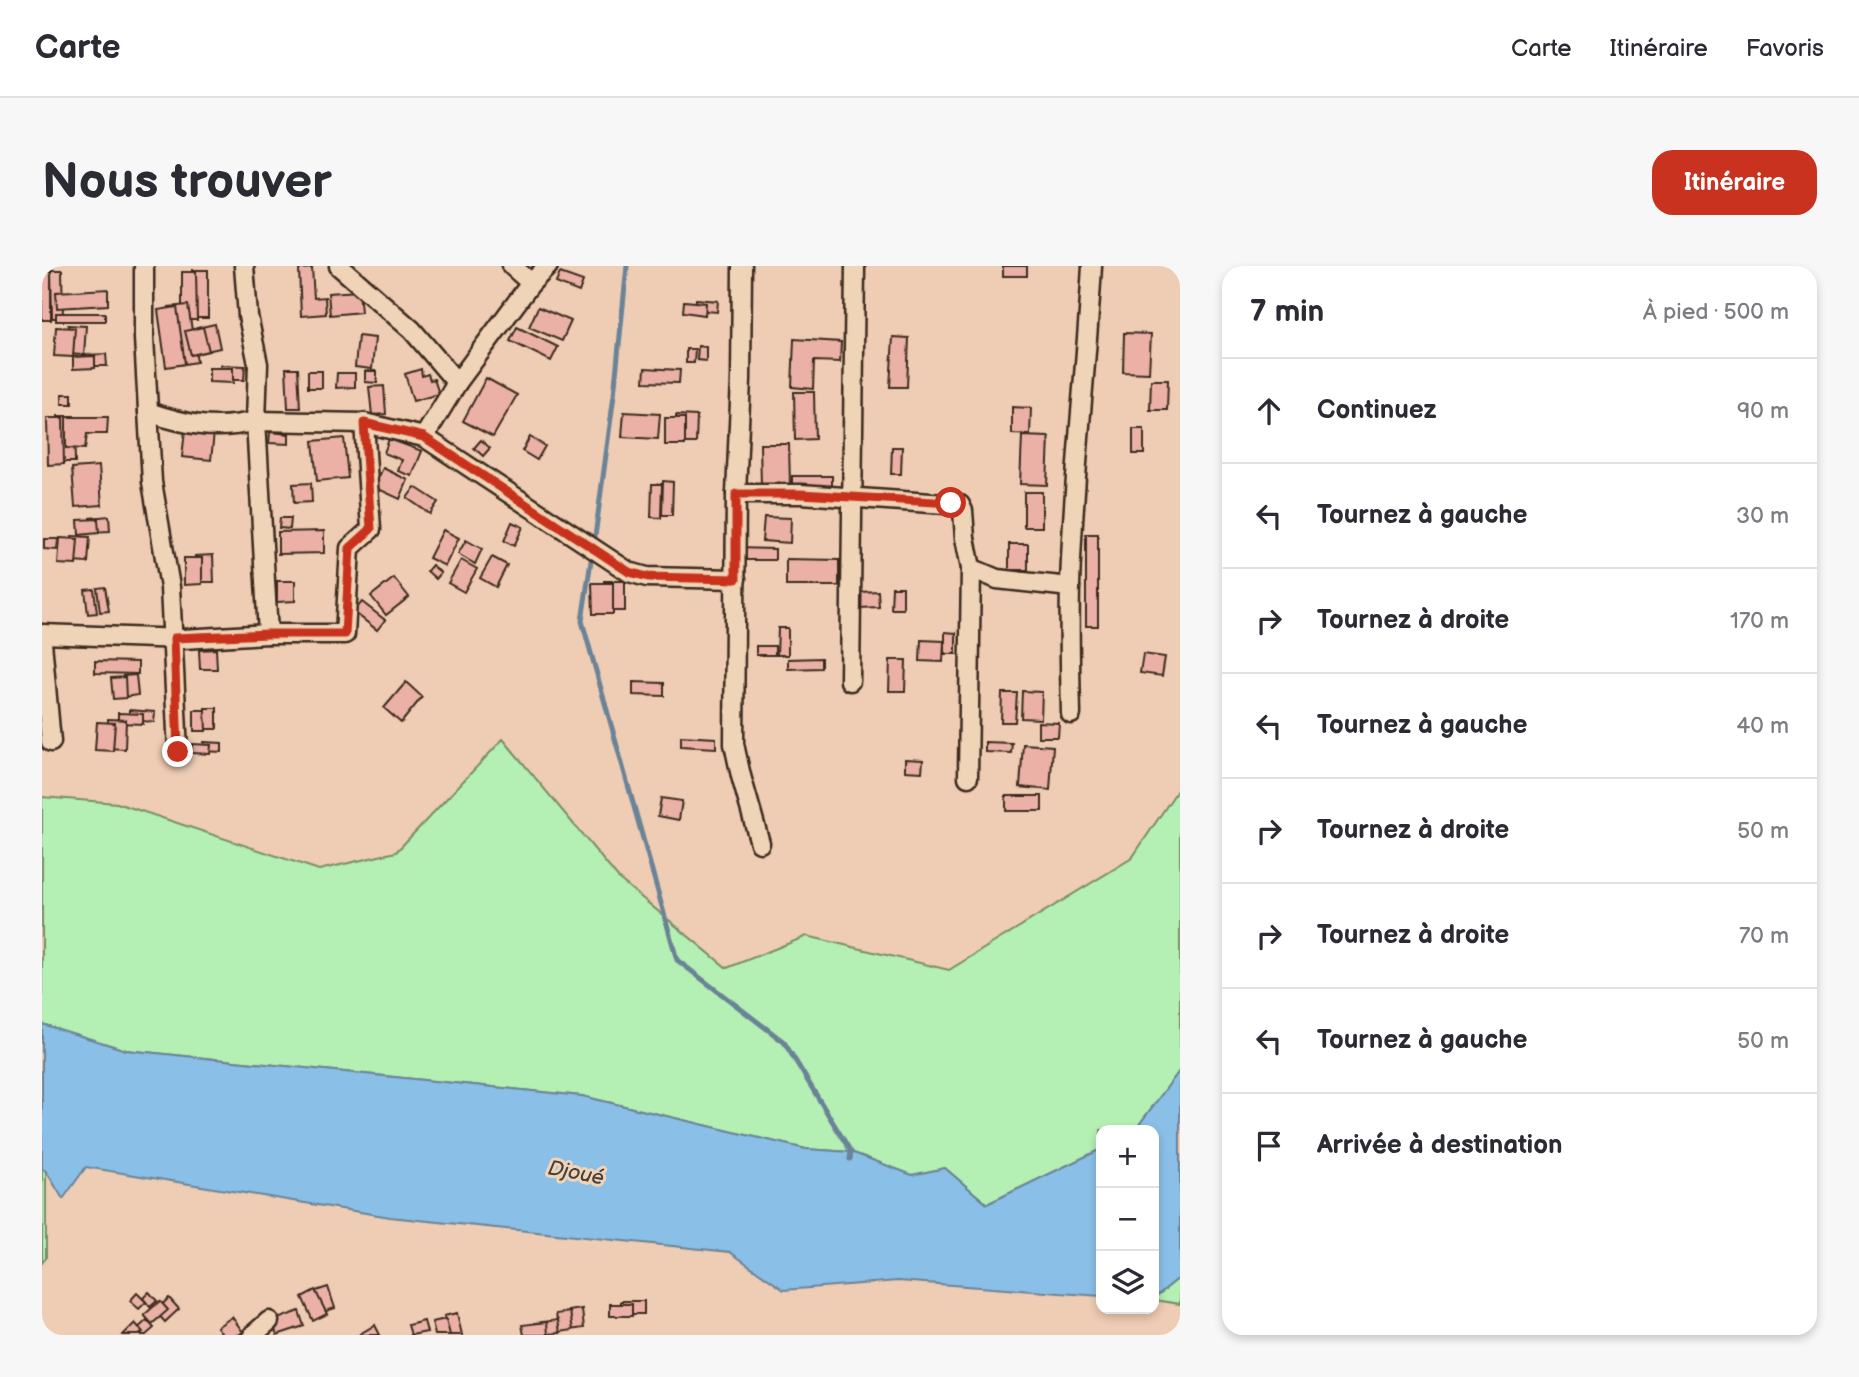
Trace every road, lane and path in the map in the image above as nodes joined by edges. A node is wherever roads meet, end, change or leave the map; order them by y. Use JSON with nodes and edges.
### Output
{"nodes":[{"id":1,"x":144,"y":266,"type":"edge"},
{"id":2,"x":244,"y":266,"type":"edge"},
{"id":3,"x":339,"y":266,"type":"edge"},
{"id":4,"x":512,"y":266,"type":"edge"},
{"id":5,"x":548,"y":266,"type":"edge"},
{"id":6,"x":742,"y":266,"type":"edge"},
{"id":7,"x":855,"y":266,"type":"edge"},
{"id":8,"x":1092,"y":266,"type":"edge"},
{"id":9,"x":531,"y":283,"type":"junction"},
{"id":10,"x":457,"y":383,"type":"junction"},
{"id":11,"x":148,"y":412,"type":"junction"},
{"id":12,"x":256,"y":421,"type":"junction"},
{"id":13,"x":364,"y":423,"type":"junction"},
{"id":14,"x":424,"y":437,"type":"junction"},
{"id":15,"x":736,"y":494,"type":"junction"},
{"id":16,"x":853,"y":498,"type":"junction"},
{"id":17,"x":971,"y":568,"type":"junction"},
{"id":18,"x":736,"y":579,"type":"junction"},
{"id":19,"x":1070,"y":587,"type":"junction"},
{"id":20,"x":42,"y":634,"type":"edge"},
{"id":21,"x":268,"y":634,"type":"junction"},
{"id":22,"x":174,"y":638,"type":"junction"},
{"id":23,"x":42,"y":642,"type":"edge"},
{"id":24,"x":850,"y":681,"type":"dead end"},
{"id":25,"x":1071,"y":714,"type":"dead end"},
{"id":26,"x":51,"y":742,"type":"dead end"},
{"id":27,"x":178,"y":752,"type":"dead end"},
{"id":28,"x":968,"y":777,"type":"dead end"},
{"id":29,"x":760,"y":843,"type":"dead end"},
{"id":30,"x":269,"y":1321,"type":"dead end"},
{"id":31,"x":253,"y":1335,"type":"edge"}],
"edges":[{"from":1,"to":11,"type":"street"},
{"from":2,"to":12,"type":"street"},
{"from":3,"to":10,"type":"street"},
{"from":4,"to":9,"type":"street"},
{"from":5,"to":9,"type":"street"},
{"from":6,"to":15,"type":"street"},
{"from":7,"to":16,"type":"street"},
{"from":8,"to":19,"type":"street"},
{"from":9,"to":10,"type":"street"},
{"from":10,"to":14,"type":"street"},
{"from":11,"to":12,"type":"street"},
{"from":11,"to":22,"type":"street"},
{"from":12,"to":13,"type":"street"},
{"from":12,"to":21,"type":"street"},
{"from":13,"to":14,"type":"street"},
{"from":13,"to":21,"type":"street"},
{"from":14,"to":18,"type":"street"},
{"from":15,"to":16,"type":"street"},
{"from":15,"to":18,"type":"street"},
{"from":16,"to":17,"type":"street"},
{"from":16,"to":24,"type":"street"},
{"from":17,"to":19,"type":"street"},
{"from":17,"to":28,"type":"street"},
{"from":18,"to":29,"type":"street"},
{"from":19,"to":25,"type":"street"},
{"from":20,"to":22,"type":"street"},
{"from":21,"to":22,"type":"street"},
{"from":22,"to":27,"type":"street"},
{"from":23,"to":26,"type":"street"},
{"from":30,"to":31,"type":"street"}]}
